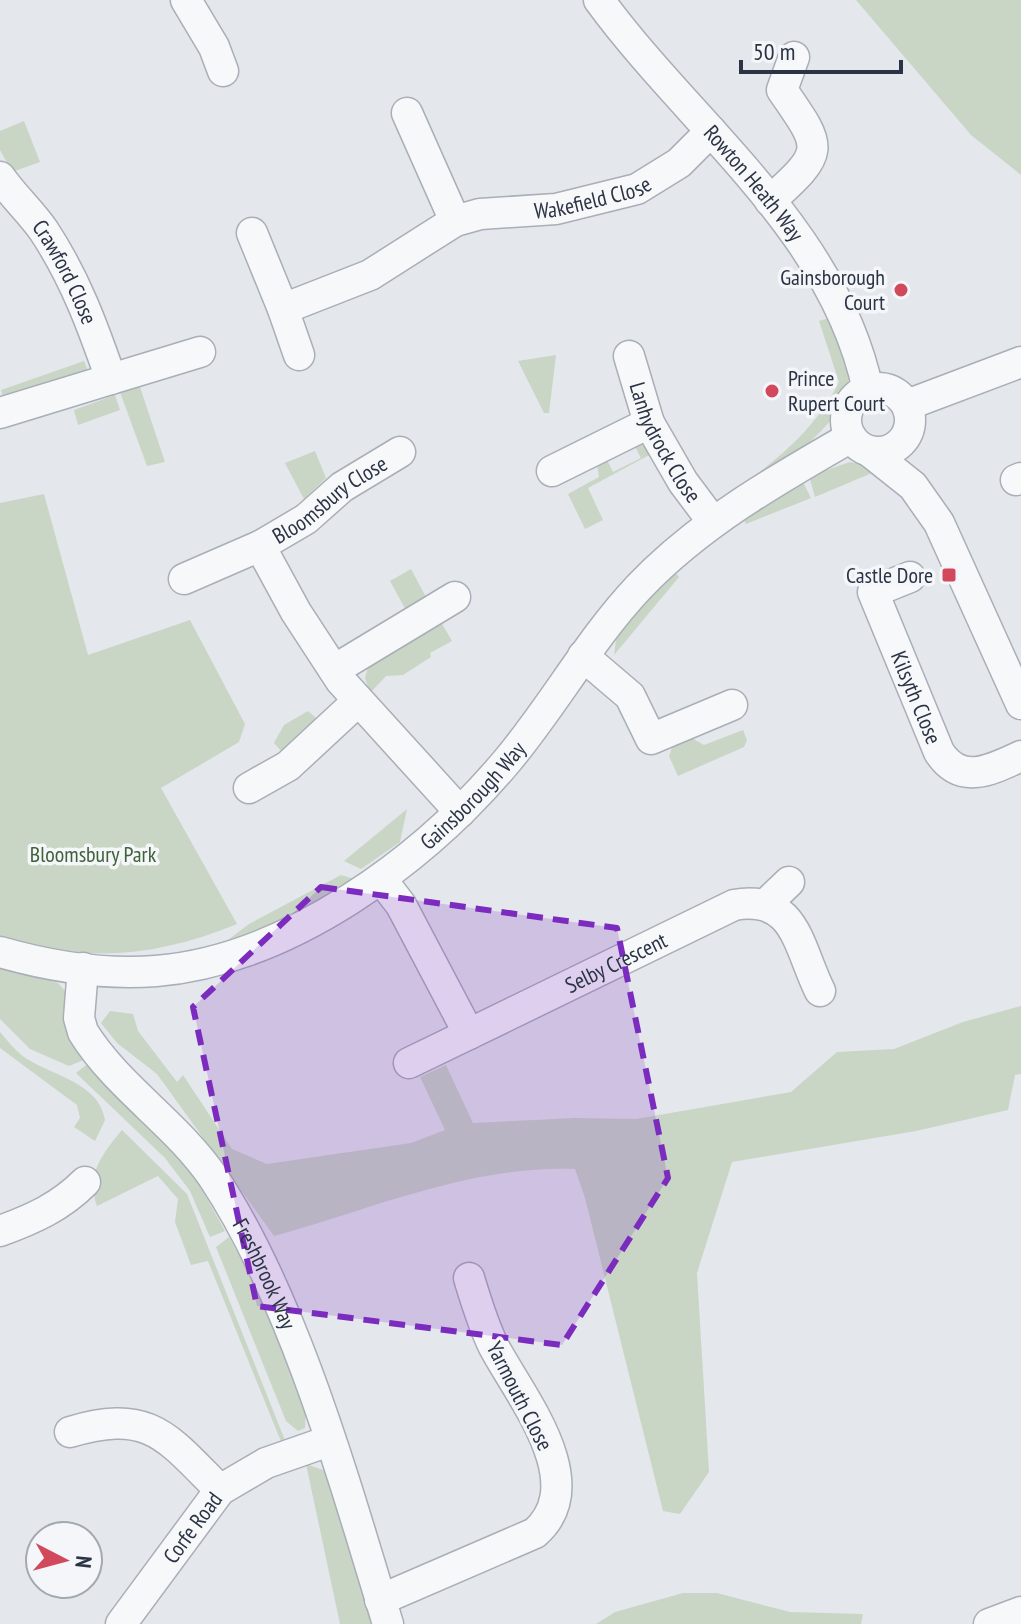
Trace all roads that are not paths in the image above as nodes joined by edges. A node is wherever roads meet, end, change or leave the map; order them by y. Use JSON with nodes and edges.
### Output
{"nodes":[{"id":1,"x":186,"y":0,"type":"edge"},
{"id":2,"x":602,"y":1,"type":"edge"},
{"id":3,"x":794,"y":57,"type":"dead end"},
{"id":4,"x":223,"y":71,"type":"dead end"},
{"id":5,"x":407,"y":113,"type":"dead end"},
{"id":6,"x":711,"y":131,"type":"junction"},
{"id":7,"x":0,"y":177,"type":"edge"},
{"id":8,"x":770,"y":201,"type":"junction"},
{"id":9,"x":455,"y":221,"type":"junction"},
{"id":10,"x":252,"y":233,"type":"dead end"},
{"id":11,"x":283,"y":309,"type":"junction"},
{"id":12,"x":200,"y":352,"type":"dead end"},
{"id":13,"x":299,"y":355,"type":"dead end"},
{"id":14,"x":629,"y":356,"type":"dead end"},
{"id":15,"x":1021,"y":362,"type":"edge"},
{"id":16,"x":111,"y":379,"type":"junction"},
{"id":17,"x":868,"y":390,"type":"junction"},
{"id":18,"x":0,"y":413,"type":"edge"},
{"id":19,"x":908,"y":418,"type":"junction"},
{"id":20,"x":649,"y":423,"type":"junction"},
{"id":21,"x":860,"y":444,"type":"junction"},
{"id":22,"x":400,"y":452,"type":"dead end"},
{"id":23,"x":552,"y":471,"type":"dead end"},
{"id":24,"x":924,"y":500,"type":"junction"},
{"id":25,"x":713,"y":522,"type":"junction"},
{"id":26,"x":260,"y":546,"type":"junction"},
{"id":27,"x":910,"y":577,"type":"dead end"},
{"id":28,"x":184,"y":579,"type":"dead end"},
{"id":29,"x":455,"y":597,"type":"dead end"},
{"id":30,"x":583,"y":656,"type":"junction"},
{"id":31,"x":1013,"y":664,"type":"edge"},
{"id":32,"x":334,"y":670,"type":"junction"},
{"id":33,"x":357,"y":702,"type":"junction"},
{"id":34,"x":1021,"y":704,"type":"edge"},
{"id":35,"x":732,"y":705,"type":"dead end"},
{"id":36,"x":1021,"y":756,"type":"edge"},
{"id":37,"x":249,"y":788,"type":"dead end"},
{"id":38,"x":460,"y":812,"type":"junction"},
{"id":39,"x":381,"y":879,"type":"junction"},
{"id":40,"x":0,"y":952,"type":"edge"},
{"id":41,"x":83,"y":968,"type":"junction"},
{"id":42,"x":820,"y":991,"type":"dead end"},
{"id":43,"x":469,"y":1034,"type":"junction"},
{"id":44,"x":409,"y":1063,"type":"dead end"},
{"id":45,"x":77,"y":1202,"type":"dead end"},
{"id":46,"x":0,"y":1231,"type":"edge"},
{"id":47,"x":469,"y":1278,"type":"dead end"},
{"id":48,"x":86,"y":1435,"type":"dead end"},
{"id":49,"x":329,"y":1441,"type":"junction"},
{"id":50,"x":220,"y":1490,"type":"junction"},
{"id":51,"x":384,"y":1612,"type":"edge"},
{"id":52,"x":1021,"y":1612,"type":"edge"},
{"id":53,"x":132,"y":1619,"type":"edge"},
{"id":54,"x":989,"y":1624,"type":"edge"}],
"edges":[{"from":1,"to":4,"type":"street"},
{"from":2,"to":6,"type":"street","name":"Rowton Heath Way"},
{"from":3,"to":8,"type":"street"},
{"from":5,"to":9,"type":"street"},
{"from":6,"to":8,"type":"street","name":"Rowton Heath Way"},
{"from":6,"to":9,"type":"street","name":"Wakefield Close"},
{"from":7,"to":16,"type":"street","name":"Crawford Close"},
{"from":8,"to":17,"type":"street","name":"Rowton Heath Way"},
{"from":9,"to":11,"type":"street","name":"Wakefield Close"},
{"from":10,"to":11,"type":"street"},
{"from":11,"to":13,"type":"street"},
{"from":12,"to":16,"type":"street"},
{"from":14,"to":20,"type":"street","name":"Lanhydrock Close"},
{"from":15,"to":19,"type":"street"},
{"from":16,"to":18,"type":"street"},
{"from":17,"to":19,"type":"street"},
{"from":17,"to":21,"type":"street"},
{"from":19,"to":21,"type":"street"},
{"from":19,"to":24,"type":"street"},
{"from":20,"to":23,"type":"street"},
{"from":20,"to":25,"type":"street","name":"Lanhydrock Close"},
{"from":21,"to":24,"type":"street"},
{"from":21,"to":25,"type":"street","name":"Gainsborough Way"},
{"from":22,"to":26,"type":"street","name":"Bloomsbury Close"},
{"from":24,"to":31,"type":"street"},
{"from":25,"to":30,"type":"street","name":"Gainsborough Way"},
{"from":26,"to":28,"type":"street","name":"Bloomsbury Close"},
{"from":26,"to":32,"type":"street","name":"Bloomsbury Close"},
{"from":27,"to":36,"type":"street","name":"Kilsyth Close"},
{"from":29,"to":32,"type":"street"},
{"from":30,"to":35,"type":"street"},
{"from":30,"to":38,"type":"street","name":"Gainsborough Way"},
{"from":31,"to":34,"type":"street"},
{"from":32,"to":33,"type":"street","name":"Bloomsbury Close"},
{"from":33,"to":37,"type":"street"},
{"from":33,"to":38,"type":"street","name":"Bloomsbury Close"},
{"from":38,"to":39,"type":"street","name":"Gainsborough Way"},
{"from":39,"to":41,"type":"street","name":"Gainsborough Way"},
{"from":39,"to":43,"type":"street"},
{"from":40,"to":41,"type":"street","name":"Gainsborough Way"},
{"from":41,"to":49,"type":"street","name":"Freshbrook Way"},
{"from":42,"to":43,"type":"street","name":"Selby Crescent"},
{"from":43,"to":44,"type":"street","name":"Selby Crescent"},
{"from":45,"to":46,"type":"street"},
{"from":47,"to":51,"type":"street","name":"Yarmouth Close"},
{"from":48,"to":50,"type":"street"},
{"from":49,"to":50,"type":"street","name":"Corfe Road"},
{"from":49,"to":51,"type":"street","name":"Freshbrook Way"},
{"from":50,"to":53,"type":"street","name":"Corfe Road"},
{"from":52,"to":54,"type":"street"}]}
